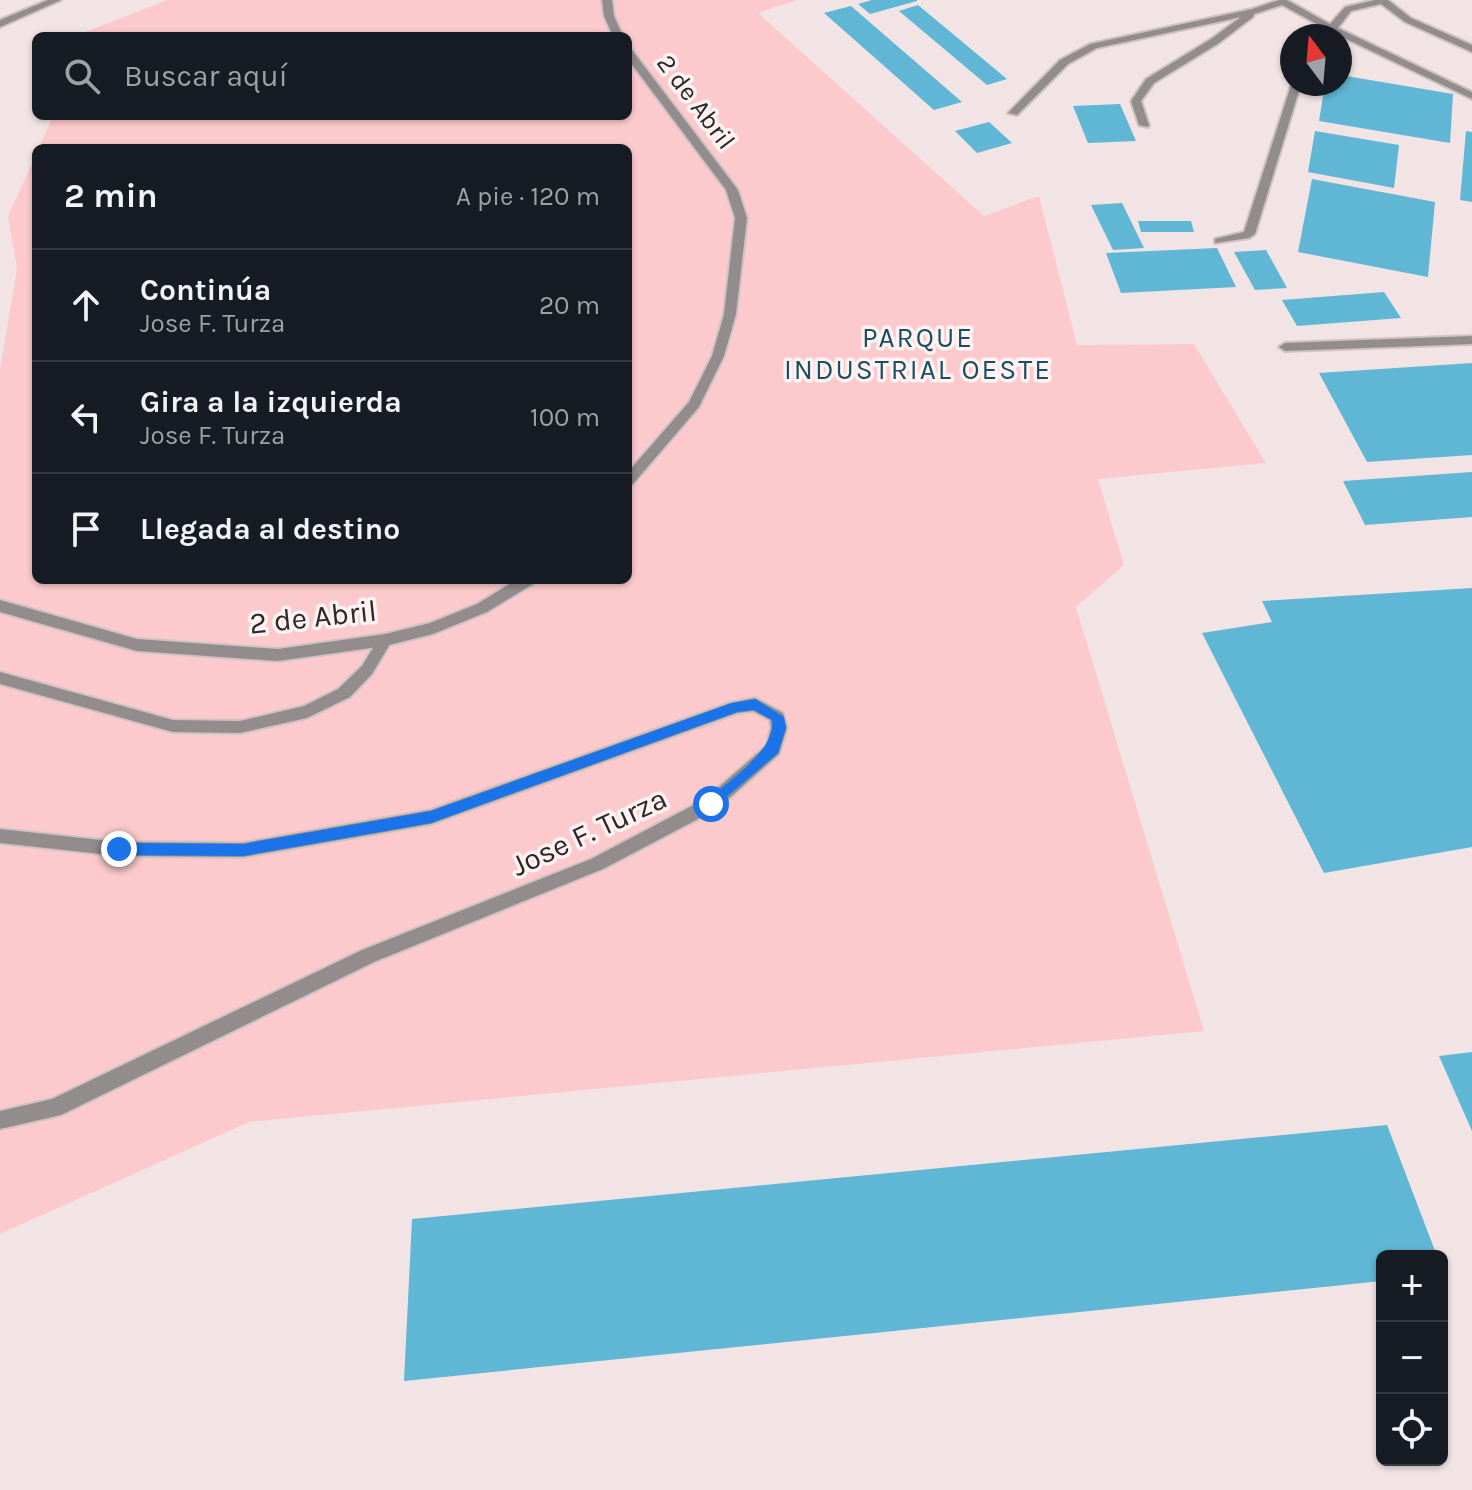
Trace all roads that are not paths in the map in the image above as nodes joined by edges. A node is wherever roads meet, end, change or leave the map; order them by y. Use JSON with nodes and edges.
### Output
{"nodes":[{"id":1,"x":56,"y":0,"type":"edge"},
{"id":2,"x":607,"y":0,"type":"edge"},
{"id":3,"x":1282,"y":1,"type":"edge"},
{"id":4,"x":1383,"y":1,"type":"edge"},
{"id":5,"x":1254,"y":11,"type":"junction"},
{"id":6,"x":0,"y":24,"type":"edge"},
{"id":7,"x":1316,"y":24,"type":"edge"},
{"id":8,"x":1335,"y":24,"type":"edge"},
{"id":9,"x":616,"y":32,"type":"edge"},
{"id":10,"x":1352,"y":43,"type":"edge"},
{"id":11,"x":1472,"y":49,"type":"edge"},
{"id":12,"x":632,"y":57,"type":"edge"},
{"id":13,"x":1292,"y":96,"type":"edge"},
{"id":14,"x":1472,"y":96,"type":"edge"},
{"id":15,"x":1013,"y":113,"type":"dead end"},
{"id":16,"x":1144,"y":125,"type":"dead end"},
{"id":17,"x":1219,"y":241,"type":"dead end"},
{"id":18,"x":1472,"y":340,"type":"edge"},
{"id":19,"x":1285,"y":347,"type":"dead end"},
{"id":20,"x":632,"y":476,"type":"edge"},
{"id":21,"x":521,"y":584,"type":"edge"},
{"id":22,"x":0,"y":606,"type":"edge"},
{"id":23,"x":385,"y":640,"type":"junction"},
{"id":24,"x":0,"y":678,"type":"edge"},
{"id":25,"x":0,"y":836,"type":"edge"},
{"id":26,"x":0,"y":1120,"type":"edge"}],
"edges":[{"from":1,"to":6,"type":"street"},
{"from":2,"to":9,"type":"street","name":"2 de Abril"},
{"from":3,"to":5,"type":"street"},
{"from":3,"to":7,"type":"street"},
{"from":4,"to":8,"type":"street"},
{"from":4,"to":11,"type":"street"},
{"from":5,"to":15,"type":"street"},
{"from":5,"to":16,"type":"street"},
{"from":10,"to":14,"type":"street"},
{"from":12,"to":20,"type":"street","name":"2 de Abril"},
{"from":13,"to":17,"type":"street"},
{"from":18,"to":19,"type":"street"},
{"from":21,"to":23,"type":"street","name":"2 de Abril"},
{"from":22,"to":23,"type":"street","name":"2 de Abril"},
{"from":23,"to":24,"type":"street"},
{"from":25,"to":26,"type":"street","name":"Jose F. Turza"}]}
